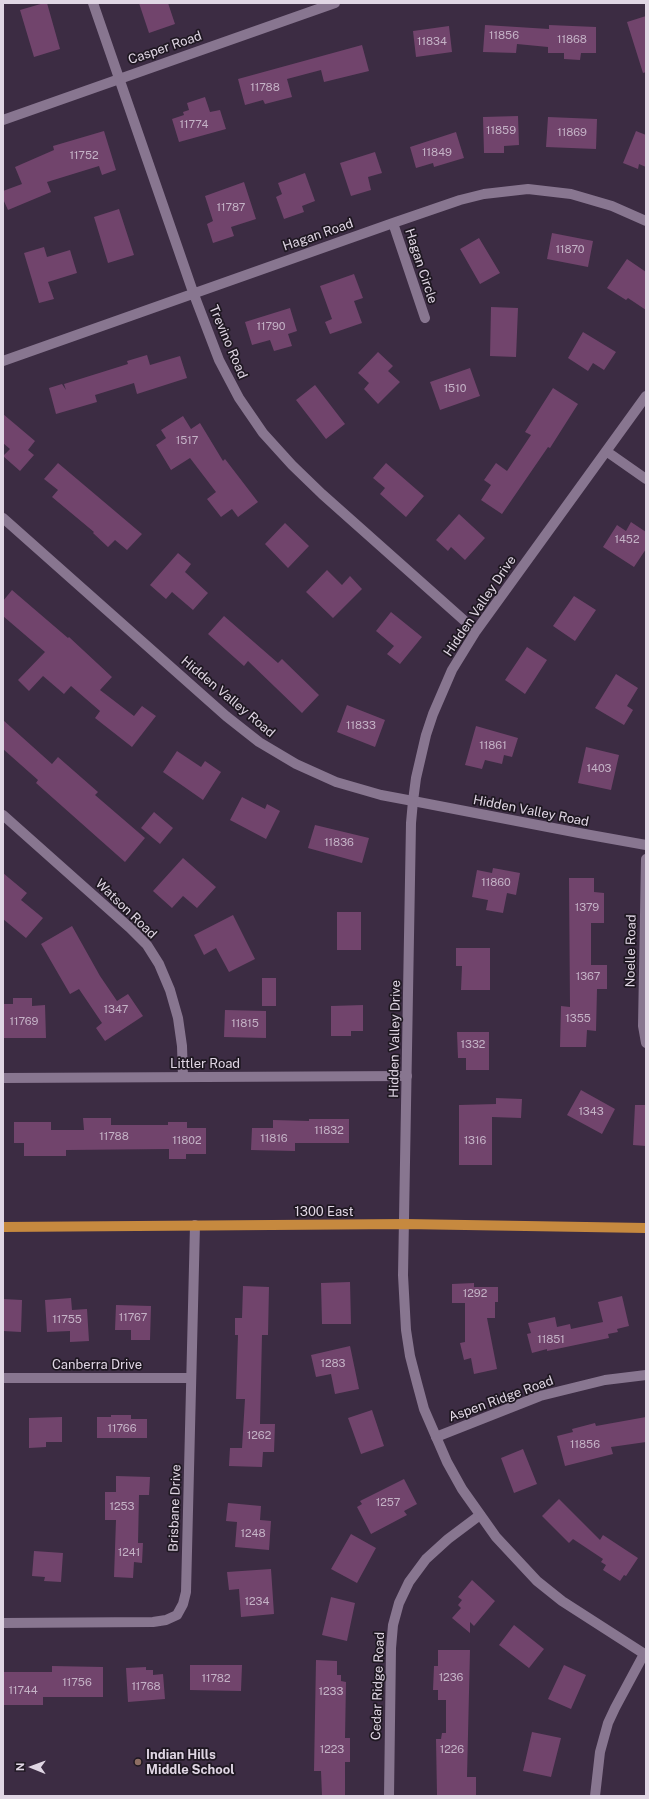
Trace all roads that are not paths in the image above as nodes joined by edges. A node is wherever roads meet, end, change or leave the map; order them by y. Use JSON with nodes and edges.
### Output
{"nodes":[{"id":1,"x":93,"y":3,"type":"edge"},
{"id":2,"x":335,"y":3,"type":"edge"},
{"id":3,"x":119,"y":78,"type":"junction"},
{"id":4,"x":3,"y":120,"type":"edge"},
{"id":5,"x":646,"y":221,"type":"edge"},
{"id":6,"x":393,"y":223,"type":"junction"},
{"id":7,"x":194,"y":292,"type":"junction"},
{"id":8,"x":425,"y":318,"type":"dead end"},
{"id":9,"x":3,"y":360,"type":"edge"},
{"id":10,"x":646,"y":396,"type":"edge"},
{"id":11,"x":606,"y":451,"type":"junction"},
{"id":12,"x":646,"y":479,"type":"edge"},
{"id":13,"x":3,"y":518,"type":"edge"},
{"id":14,"x":476,"y":631,"type":"junction"},
{"id":15,"x":413,"y":801,"type":"junction"},
{"id":16,"x":3,"y":815,"type":"edge"},
{"id":17,"x":646,"y":845,"type":"edge"},
{"id":18,"x":646,"y":859,"type":"edge"},
{"id":19,"x":646,"y":1043,"type":"edge"},
{"id":20,"x":407,"y":1076,"type":"junction"},
{"id":21,"x":183,"y":1077,"type":"junction"},
{"id":22,"x":3,"y":1078,"type":"edge"},
{"id":23,"x":405,"y":1224,"type":"junction"},
{"id":24,"x":195,"y":1225,"type":"junction"},
{"id":25,"x":3,"y":1227,"type":"edge"},
{"id":26,"x":646,"y":1228,"type":"edge"},
{"id":27,"x":646,"y":1375,"type":"edge"},
{"id":28,"x":3,"y":1378,"type":"edge"},
{"id":29,"x":191,"y":1378,"type":"junction"},
{"id":30,"x":436,"y":1437,"type":"junction"},
{"id":31,"x":480,"y":1515,"type":"junction"},
{"id":32,"x":3,"y":1623,"type":"edge"},
{"id":33,"x":645,"y":1654,"type":"edge"},
{"id":34,"x":389,"y":1796,"type":"edge"},
{"id":35,"x":596,"y":1796,"type":"edge"}],
"edges":[{"from":1,"to":3,"type":"street","name":"Trevino Road"},
{"from":2,"to":3,"type":"street","name":"Casper Road"},
{"from":3,"to":4,"type":"street","name":"Casper Road"},
{"from":3,"to":7,"type":"street","name":"Trevino Road"},
{"from":5,"to":6,"type":"street","name":"Hagan Road"},
{"from":6,"to":7,"type":"street","name":"Hagan Road"},
{"from":6,"to":8,"type":"street","name":"Hagan Circle"},
{"from":7,"to":9,"type":"street","name":"Hagan Road"},
{"from":7,"to":14,"type":"street","name":"Trevino Road"},
{"from":10,"to":11,"type":"street","name":"Hidden Valley Drive"},
{"from":11,"to":12,"type":"street"},
{"from":11,"to":14,"type":"street","name":"Hidden Valley Drive"},
{"from":13,"to":15,"type":"street","name":"Hidden Valley Road"},
{"from":14,"to":15,"type":"street","name":"Hidden Valley Drive"},
{"from":15,"to":17,"type":"street","name":"Hidden Valley Road"},
{"from":15,"to":20,"type":"street","name":"Hidden Valley Drive"},
{"from":16,"to":21,"type":"street","name":"Watson Road"},
{"from":18,"to":19,"type":"street","name":"Noelle Road"},
{"from":20,"to":21,"type":"street","name":"Littler Road"},
{"from":20,"to":23,"type":"street","name":"Hidden Valley Drive"},
{"from":21,"to":22,"type":"street","name":"Littler Road"},
{"from":23,"to":24,"type":"main road","name":"1300 East"},
{"from":23,"to":26,"type":"main road","name":"1300 East"},
{"from":23,"to":30,"type":"street","name":"Hidden Valley Drive"},
{"from":24,"to":25,"type":"main road","name":"1300 East"},
{"from":24,"to":29,"type":"street","name":"Brisbane Drive"},
{"from":27,"to":30,"type":"street","name":"Aspen Ridge Road"},
{"from":28,"to":29,"type":"street","name":"Canberra Drive"},
{"from":29,"to":32,"type":"street","name":"Brisbane Drive"},
{"from":30,"to":31,"type":"street","name":"Hidden Valley Drive"},
{"from":31,"to":33,"type":"street","name":"Hidden Valley Drive"},
{"from":31,"to":34,"type":"street","name":"Cedar Ridge Road"},
{"from":33,"to":35,"type":"street"}]}
